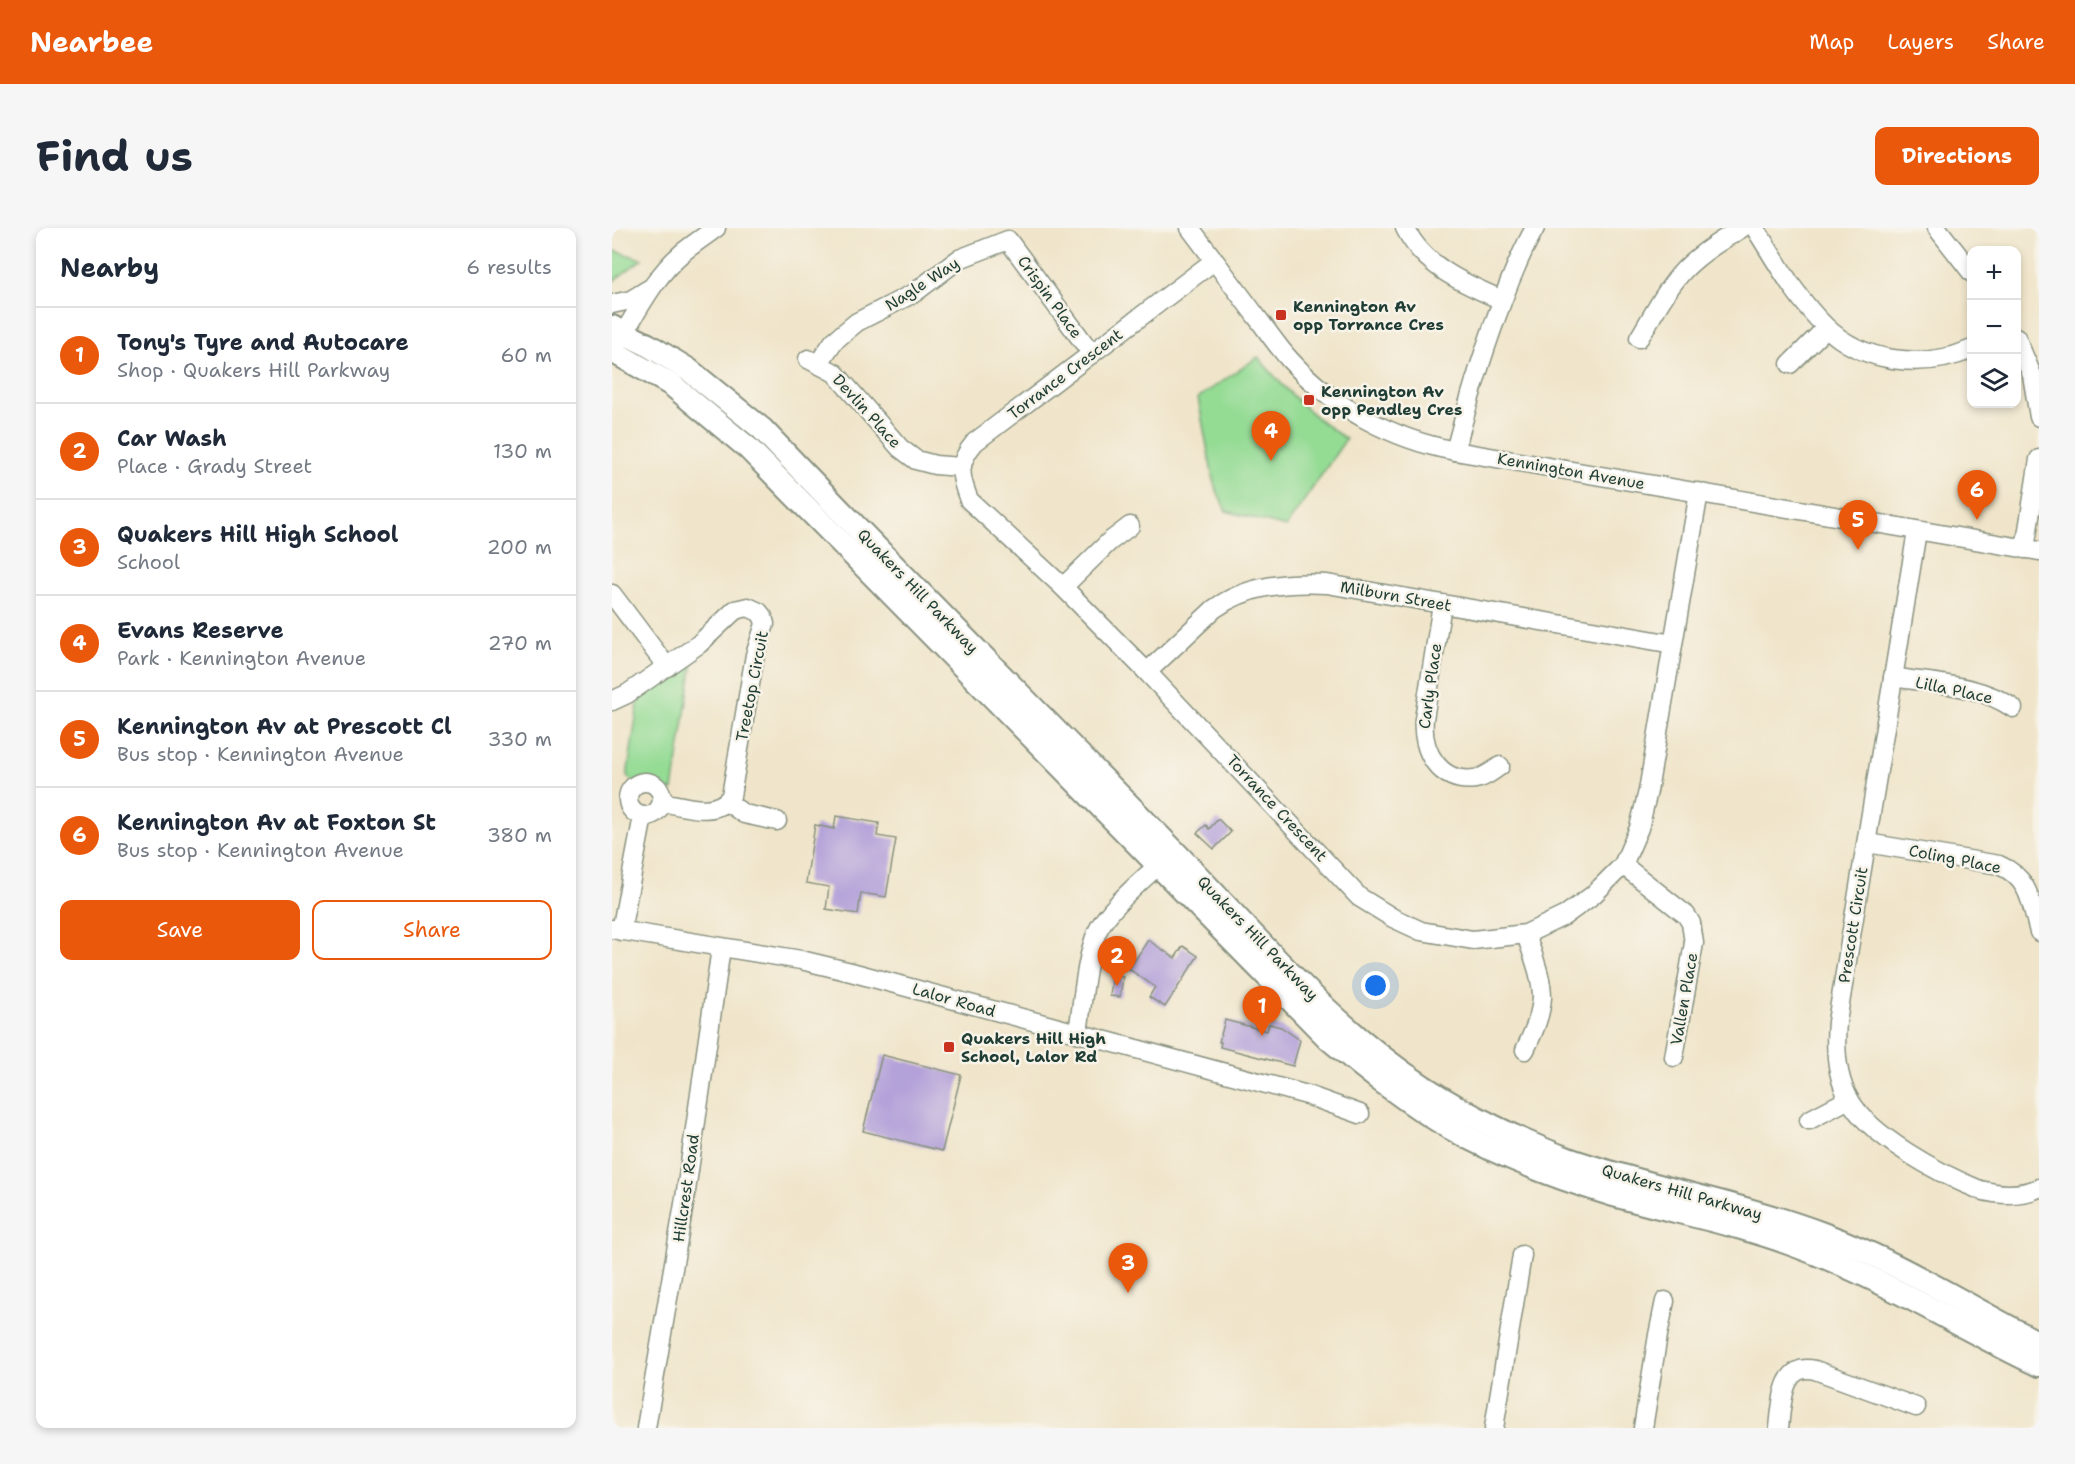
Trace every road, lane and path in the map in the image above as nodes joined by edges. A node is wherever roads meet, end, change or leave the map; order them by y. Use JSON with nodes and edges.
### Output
{"nodes":[{"id":1,"x":716,"y":228,"type":"edge"},
{"id":2,"x":1190,"y":228,"type":"edge"},
{"id":3,"x":1405,"y":228,"type":"edge"},
{"id":4,"x":1535,"y":228,"type":"edge"},
{"id":5,"x":1742,"y":228,"type":"edge"},
{"id":6,"x":1755,"y":228,"type":"edge"},
{"id":7,"x":1937,"y":228,"type":"edge"},
{"id":8,"x":1008,"y":240,"type":"joint"},
{"id":9,"x":1214,"y":261,"type":"junction"},
{"id":10,"x":1967,"y":268,"type":"edge"},
{"id":11,"x":653,"y":287,"type":"junction"},
{"id":12,"x":1502,"y":300,"type":"junction"},
{"id":13,"x":612,"y":304,"type":"edge"},
{"id":14,"x":1826,"y":328,"type":"junction"},
{"id":15,"x":1639,"y":338,"type":"dead end"},
{"id":16,"x":615,"y":340,"type":"edge"},
{"id":17,"x":2021,"y":349,"type":"edge"},
{"id":18,"x":1967,"y":350,"type":"edge"},
{"id":19,"x":1092,"y":354,"type":"junction"},
{"id":20,"x":813,"y":361,"type":"joint"},
{"id":21,"x":1790,"y":364,"type":"dead end"},
{"id":22,"x":2039,"y":417,"type":"edge"},
{"id":23,"x":1455,"y":451,"type":"junction"},
{"id":24,"x":2039,"y":459,"type":"edge"},
{"id":25,"x":961,"y":467,"type":"junction"},
{"id":26,"x":1699,"y":492,"type":"junction"},
{"id":27,"x":1130,"y":526,"type":"dead end"},
{"id":28,"x":1917,"y":531,"type":"junction"},
{"id":29,"x":2032,"y":550,"type":"edge"},
{"id":30,"x":1063,"y":587,"type":"junction"},
{"id":31,"x":612,"y":594,"type":"edge"},
{"id":32,"x":1442,"y":604,"type":"junction"},
{"id":33,"x":1673,"y":644,"type":"junction"},
{"id":34,"x":667,"y":667,"type":"junction"},
{"id":35,"x":1148,"y":672,"type":"junction"},
{"id":36,"x":1893,"y":677,"type":"junction"},
{"id":37,"x":612,"y":701,"type":"edge"},
{"id":38,"x":2013,"y":708,"type":"dead end"},
{"id":39,"x":1500,"y":766,"type":"dead end"},
{"id":40,"x":620,"y":797,"type":"edge"},
{"id":41,"x":662,"y":802,"type":"junction"},
{"id":42,"x":727,"y":802,"type":"junction"},
{"id":43,"x":643,"y":816,"type":"junction"},
{"id":44,"x":777,"y":820,"type":"dead end"},
{"id":45,"x":1867,"y":843,"type":"junction"},
{"id":46,"x":1173,"y":851,"type":"junction"},
{"id":47,"x":1623,"y":865,"type":"junction"},
{"id":48,"x":1157,"y":867,"type":"junction"},
{"id":49,"x":617,"y":930,"type":"edge"},
{"id":50,"x":2039,"y":932,"type":"edge"},
{"id":51,"x":1526,"y":934,"type":"junction"},
{"id":52,"x":721,"y":948,"type":"junction"},
{"id":53,"x":1078,"y":1033,"type":"junction"},
{"id":54,"x":1525,"y":1050,"type":"dead end"},
{"id":55,"x":1674,"y":1057,"type":"dead end"},
{"id":56,"x":1849,"y":1100,"type":"junction"},
{"id":57,"x":1360,"y":1114,"type":"dead end"},
{"id":58,"x":1809,"y":1120,"type":"dead end"},
{"id":59,"x":2039,"y":1188,"type":"edge"},
{"id":60,"x":1522,"y":1255,"type":"dead end"},
{"id":61,"x":1665,"y":1301,"type":"dead end"},
{"id":62,"x":2039,"y":1343,"type":"edge"},
{"id":63,"x":2039,"y":1365,"type":"edge"},
{"id":64,"x":1916,"y":1407,"type":"dead end"},
{"id":65,"x":646,"y":1428,"type":"edge"},
{"id":66,"x":1494,"y":1428,"type":"edge"},
{"id":67,"x":1643,"y":1428,"type":"edge"},
{"id":68,"x":1779,"y":1428,"type":"edge"}],
"edges":[{"from":1,"to":11,"type":"street"},
{"from":2,"to":9,"type":"street","name":"Kennington Avenue"},
{"from":3,"to":12,"type":"street"},
{"from":4,"to":12,"type":"street"},
{"from":5,"to":15,"type":"street"},
{"from":6,"to":14,"type":"street"},
{"from":7,"to":10,"type":"street"},
{"from":8,"to":19,"type":"street","name":"Crispin Place"},
{"from":8,"to":20,"type":"street","name":"Nagle Way"},
{"from":9,"to":19,"type":"street","name":"Torrance Crescent"},
{"from":9,"to":23,"type":"street","name":"Kennington Avenue"},
{"from":11,"to":13,"type":"street"},
{"from":11,"to":16,"type":"street"},
{"from":12,"to":23,"type":"street"},
{"from":14,"to":18,"type":"street"},
{"from":14,"to":21,"type":"street"},
{"from":16,"to":46,"type":"main road","name":"Quakers Hill Parkway"},
{"from":16,"to":48,"type":"main road","name":"Quakers Hill Parkway"},
{"from":17,"to":22,"type":"street"},
{"from":19,"to":25,"type":"street","name":"Torrance Crescent"},
{"from":20,"to":25,"type":"street","name":"Devlin Place"},
{"from":23,"to":26,"type":"street","name":"Kennington Avenue"},
{"from":24,"to":29,"type":"street"},
{"from":25,"to":30,"type":"street","name":"Torrance Crescent"},
{"from":26,"to":28,"type":"street","name":"Kennington Avenue"},
{"from":26,"to":33,"type":"street","name":"Torrance Crescent"},
{"from":27,"to":30,"type":"street"},
{"from":28,"to":29,"type":"street","name":"Kennington Avenue"},
{"from":28,"to":36,"type":"street","name":"Prescott Circuit"},
{"from":30,"to":35,"type":"street","name":"Torrance Crescent"},
{"from":31,"to":34,"type":"street"},
{"from":32,"to":33,"type":"street","name":"Milburn Street"},
{"from":32,"to":35,"type":"street","name":"Milburn Street"},
{"from":32,"to":39,"type":"street","name":"Carly Place"},
{"from":33,"to":47,"type":"street","name":"Torrance Crescent"},
{"from":34,"to":37,"type":"street","name":"Treetop Circuit"},
{"from":34,"to":42,"type":"street","name":"Treetop Circuit"},
{"from":35,"to":51,"type":"street","name":"Torrance Crescent"},
{"from":36,"to":38,"type":"street","name":"Lilla Place"},
{"from":36,"to":45,"type":"street","name":"Prescott Circuit"},
{"from":40,"to":41,"type":"street"},
{"from":40,"to":43,"type":"street"},
{"from":41,"to":42,"type":"street"},
{"from":41,"to":43,"type":"street"},
{"from":42,"to":44,"type":"street"},
{"from":43,"to":49,"type":"street"},
{"from":45,"to":50,"type":"street","name":"Coling Place"},
{"from":45,"to":56,"type":"street","name":"Prescott Circuit"},
{"from":46,"to":48,"type":"street"},
{"from":46,"to":62,"type":"main road","name":"Quakers Hill Parkway"},
{"from":47,"to":51,"type":"street","name":"Torrance Crescent"},
{"from":47,"to":55,"type":"street","name":"Vallen Place"},
{"from":48,"to":53,"type":"street"},
{"from":48,"to":63,"type":"main road","name":"Quakers Hill Parkway"},
{"from":49,"to":52,"type":"street","name":"Lalor Road"},
{"from":51,"to":54,"type":"street"},
{"from":52,"to":53,"type":"street","name":"Lalor Road"},
{"from":52,"to":65,"type":"street","name":"Hillcrest Road"},
{"from":53,"to":57,"type":"street","name":"Lalor Road"},
{"from":56,"to":58,"type":"street"},
{"from":56,"to":59,"type":"street","name":"Prescott Circuit"},
{"from":60,"to":66,"type":"street"},
{"from":61,"to":67,"type":"street"},
{"from":64,"to":68,"type":"street"}]}
